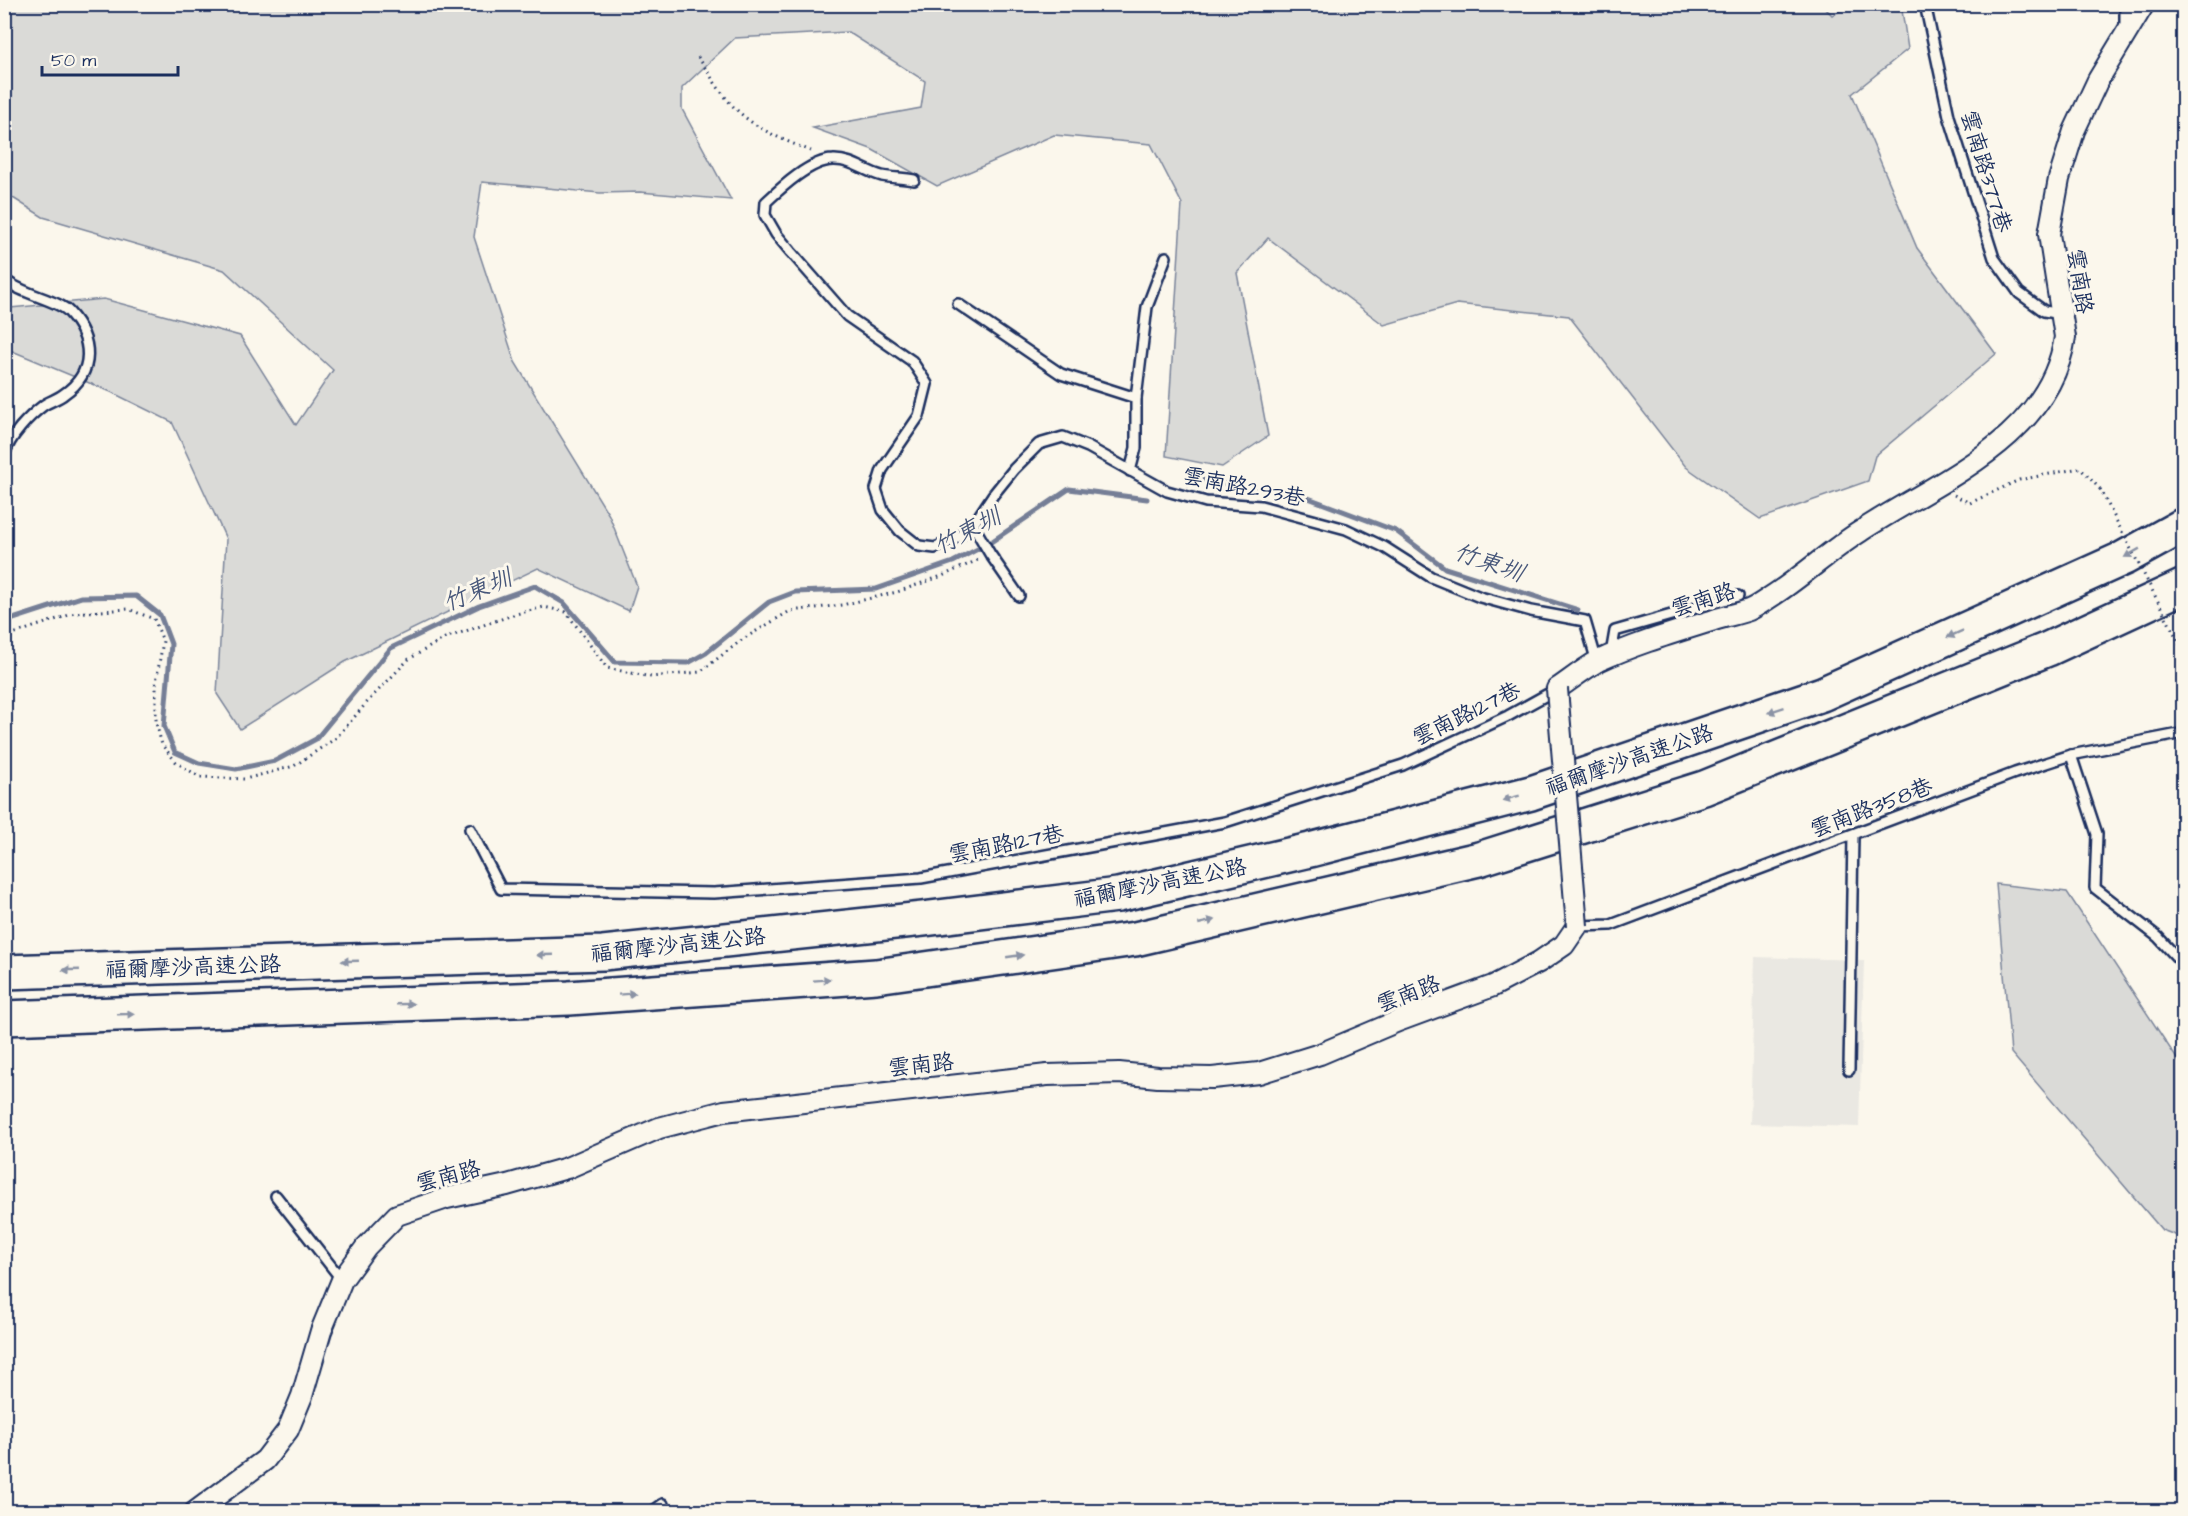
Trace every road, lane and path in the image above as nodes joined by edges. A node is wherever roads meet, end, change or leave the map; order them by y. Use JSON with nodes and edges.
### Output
{"nodes":[{"id":1,"x":1925,"y":4,"type":"edge"},
{"id":2,"x":2125,"y":4,"type":"edge"},
{"id":3,"x":2144,"y":4,"type":"edge"},
{"id":4,"x":2125,"y":34,"type":"junction"},
{"id":5,"x":698,"y":57,"type":"dead end"},
{"id":6,"x":832,"y":160,"type":"junction"},
{"id":7,"x":914,"y":180,"type":"dead end"},
{"id":8,"x":1167,"y":257,"type":"dead end"},
{"id":9,"x":4,"y":279,"type":"edge"},
{"id":10,"x":958,"y":304,"type":"dead end"},
{"id":11,"x":2062,"y":314,"type":"junction"},
{"id":12,"x":1136,"y":398,"type":"junction"},
{"id":13,"x":4,"y":455,"type":"edge"},
{"id":14,"x":1130,"y":471,"type":"junction"},
{"id":15,"x":1943,"y":483,"type":"junction"},
{"id":16,"x":973,"y":525,"type":"junction"},
{"id":17,"x":2184,"y":525,"type":"edge"},
{"id":18,"x":990,"y":554,"type":"junction"},
{"id":19,"x":2184,"y":586,"type":"edge"},
{"id":20,"x":1019,"y":596,"type":"dead end"},
{"id":21,"x":1738,"y":596,"type":"dead end"},
{"id":22,"x":4,"y":638,"type":"edge"},
{"id":23,"x":2184,"y":652,"type":"edge"},
{"id":24,"x":1604,"y":659,"type":"junction"},
{"id":25,"x":1557,"y":689,"type":"junction"},
{"id":26,"x":2184,"y":733,"type":"edge"},
{"id":27,"x":2072,"y":755,"type":"junction"},
{"id":28,"x":470,"y":830,"type":"dead end"},
{"id":29,"x":1853,"y":835,"type":"junction"},
{"id":30,"x":1577,"y":926,"type":"junction"},
{"id":31,"x":2184,"y":965,"type":"edge"},
{"id":32,"x":4,"y":972,"type":"edge"},
{"id":33,"x":4,"y":1018,"type":"edge"},
{"id":34,"x":1849,"y":1070,"type":"dead end"},
{"id":35,"x":276,"y":1196,"type":"dead end"},
{"id":36,"x":342,"y":1280,"type":"junction"},
{"id":37,"x":663,"y":1503,"type":"dead end"},
{"id":38,"x":195,"y":1512,"type":"edge"},
{"id":39,"x":652,"y":1512,"type":"edge"}],
"edges":[{"from":1,"to":11,"type":"lane","name":"雲南路377巷"},
{"from":2,"to":4,"type":"lane"},
{"from":3,"to":4,"type":"street","name":"雲南路"},
{"from":4,"to":11,"type":"street","name":"雲南路"},
{"from":5,"to":6,"type":"path"},
{"from":6,"to":7,"type":"lane"},
{"from":6,"to":16,"type":"lane"},
{"from":8,"to":12,"type":"lane"},
{"from":9,"to":13,"type":"lane"},
{"from":10,"to":12,"type":"lane"},
{"from":11,"to":15,"type":"street","name":"雲南路"},
{"from":12,"to":14,"type":"lane"},
{"from":14,"to":16,"type":"lane","name":"雲南路293巷"},
{"from":14,"to":24,"type":"lane","name":"雲南路293巷"},
{"from":15,"to":23,"type":"path","bridge":true},
{"from":15,"to":24,"type":"street","name":"雲南路"},
{"from":16,"to":18,"type":"lane"},
{"from":17,"to":32,"type":"highway","name":"福爾摩沙高速公路","one_way":true},
{"from":18,"to":20,"type":"lane"},
{"from":18,"to":22,"type":"path"},
{"from":33,"to":19,"type":"highway","name":"福爾摩沙高速公路","one_way":true},
{"from":21,"to":24,"type":"lane"},
{"from":24,"to":25,"type":"street","name":"雲南路"},
{"from":25,"to":28,"type":"lane","name":"雲南路127巷"},
{"from":25,"to":30,"type":"street","bridge":true},
{"from":26,"to":27,"type":"lane","name":"雲南路358巷"},
{"from":27,"to":29,"type":"lane","name":"雲南路358巷"},
{"from":27,"to":31,"type":"lane"},
{"from":29,"to":30,"type":"lane","name":"雲南路358巷"},
{"from":29,"to":34,"type":"lane"},
{"from":30,"to":36,"type":"street","name":"雲南路"},
{"from":35,"to":36,"type":"lane"},
{"from":36,"to":38,"type":"street","name":"雲南路"},
{"from":37,"to":39,"type":"lane"}]}
